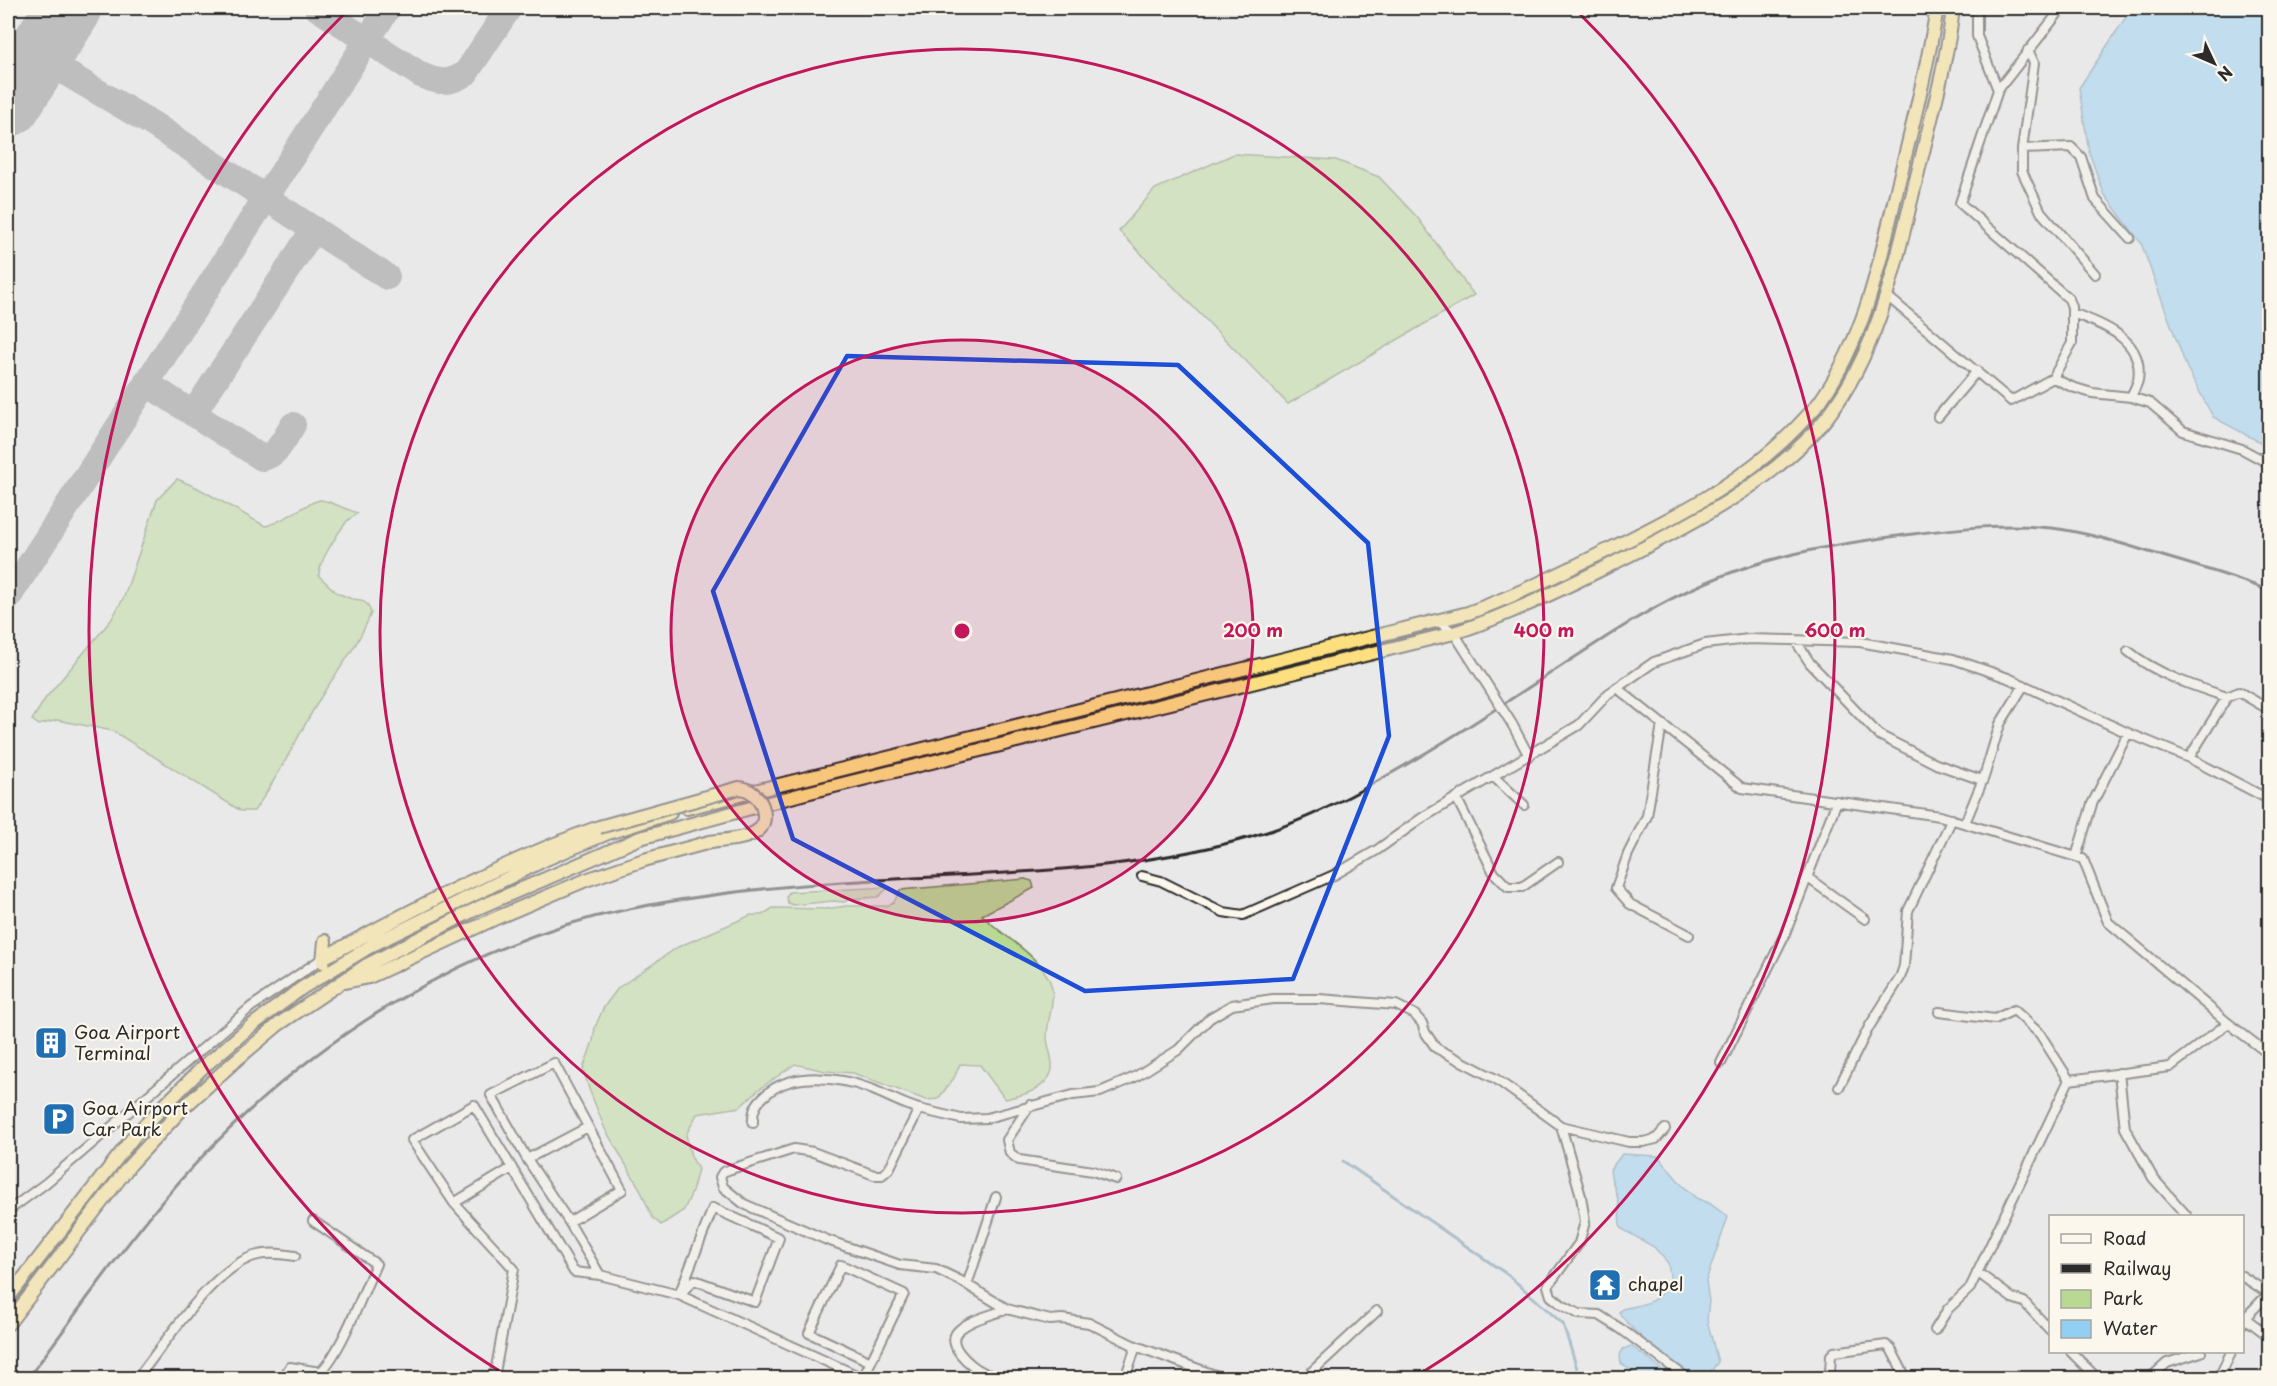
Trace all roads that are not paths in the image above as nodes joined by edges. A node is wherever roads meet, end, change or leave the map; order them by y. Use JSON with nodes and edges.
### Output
{"nodes":[{"id":1,"x":1937,"y":8,"type":"edge"},
{"id":2,"x":1953,"y":8,"type":"edge"},
{"id":3,"x":1977,"y":8,"type":"edge"},
{"id":4,"x":2062,"y":8,"type":"edge"},
{"id":5,"x":2028,"y":50,"type":"junction"},
{"id":6,"x":1998,"y":90,"type":"junction"},
{"id":7,"x":2022,"y":149,"type":"junction"},
{"id":8,"x":2130,"y":238,"type":"dead end"},
{"id":9,"x":2095,"y":274,"type":"dead end"},
{"id":10,"x":1887,"y":296,"type":"junction"},
{"id":11,"x":2072,"y":313,"type":"junction"},
{"id":12,"x":1977,"y":371,"type":"junction"},
{"id":13,"x":2053,"y":378,"type":"junction"},
{"id":14,"x":2131,"y":397,"type":"junction"},
{"id":15,"x":1938,"y":417,"type":"dead end"},
{"id":16,"x":2270,"y":464,"type":"edge"},
{"id":17,"x":1438,"y":621,"type":"junction"},
{"id":18,"x":1455,"y":633,"type":"junction"},
{"id":19,"x":1795,"y":640,"type":"junction"},
{"id":20,"x":2128,"y":651,"type":"dead end"},
{"id":21,"x":2024,"y":685,"type":"junction"},
{"id":22,"x":1617,"y":688,"type":"junction"},
{"id":23,"x":2227,"y":697,"type":"junction"},
{"id":24,"x":2270,"y":710,"type":"edge"},
{"id":25,"x":1662,"y":724,"type":"junction"},
{"id":26,"x":2128,"y":733,"type":"junction"},
{"id":27,"x":1529,"y":756,"type":"junction"},
{"id":28,"x":2189,"y":758,"type":"junction"},
{"id":29,"x":1494,"y":777,"type":"junction"},
{"id":30,"x":1983,"y":780,"type":"junction"},
{"id":31,"x":1456,"y":799,"type":"junction"},
{"id":32,"x":2270,"y":800,"type":"edge"},
{"id":33,"x":1837,"y":801,"type":"junction"},
{"id":34,"x":1524,"y":805,"type":"dead end"},
{"id":35,"x":1952,"y":819,"type":"junction"},
{"id":36,"x":1965,"y":823,"type":"junction"},
{"id":37,"x":2076,"y":857,"type":"junction"},
{"id":38,"x":1558,"y":862,"type":"dead end"},
{"id":39,"x":1142,"y":876,"type":"dead end"},
{"id":40,"x":1808,"y":878,"type":"junction"},
{"id":41,"x":1865,"y":919,"type":"dead end"},
{"id":42,"x":1689,"y":935,"type":"dead end"},
{"id":43,"x":325,"y":941,"type":"dead end"},
{"id":44,"x":323,"y":958,"type":"junction"},
{"id":45,"x":321,"y":975,"type":"junction"},
{"id":46,"x":341,"y":982,"type":"junction"},
{"id":47,"x":1939,"y":1012,"type":"dead end"},
{"id":48,"x":2228,"y":1023,"type":"junction"},
{"id":49,"x":2270,"y":1055,"type":"edge"},
{"id":50,"x":1721,"y":1063,"type":"dead end"},
{"id":51,"x":2119,"y":1073,"type":"junction"},
{"id":52,"x":2069,"y":1080,"type":"junction"},
{"id":53,"x":1839,"y":1087,"type":"dead end"},
{"id":54,"x":1030,"y":1105,"type":"junction"},
{"id":55,"x":919,"y":1109,"type":"junction"},
{"id":56,"x":753,"y":1123,"type":"dead end"},
{"id":57,"x":1561,"y":1126,"type":"junction"},
{"id":58,"x":588,"y":1127,"type":"junction"},
{"id":59,"x":1665,"y":1129,"type":"dead end"},
{"id":60,"x":527,"y":1159,"type":"junction"},
{"id":61,"x":512,"y":1168,"type":"junction"},
{"id":62,"x":1116,"y":1179,"type":"dead end"},
{"id":63,"x":996,"y":1197,"type":"dead end"},
{"id":64,"x":454,"y":1203,"type":"junction"},
{"id":65,"x":8,"y":1210,"type":"edge"},
{"id":66,"x":2186,"y":1215,"type":"edge"},
{"id":67,"x":313,"y":1221,"type":"dead end"},
{"id":68,"x":569,"y":1222,"type":"junction"},
{"id":69,"x":295,"y":1256,"type":"dead end"},
{"id":70,"x":1977,"y":1272,"type":"junction"},
{"id":71,"x":600,"y":1275,"type":"junction"},
{"id":72,"x":2244,"y":1277,"type":"edge"},
{"id":73,"x":967,"y":1284,"type":"junction"},
{"id":74,"x":2269,"y":1293,"type":"edge"},
{"id":75,"x":679,"y":1295,"type":"junction"},
{"id":76,"x":8,"y":1298,"type":"edge"},
{"id":77,"x":1007,"y":1309,"type":"junction"},
{"id":78,"x":1377,"y":1311,"type":"dead end"},
{"id":79,"x":2244,"y":1321,"type":"edge"},
{"id":80,"x":8,"y":1324,"type":"edge"},
{"id":81,"x":2049,"y":1329,"type":"edge"},
{"id":82,"x":1935,"y":1330,"type":"dead end"},
{"id":83,"x":2270,"y":1337,"type":"edge"},
{"id":84,"x":1133,"y":1346,"type":"junction"},
{"id":85,"x":2072,"y":1353,"type":"edge"},
{"id":86,"x":2198,"y":1353,"type":"edge"},
{"id":87,"x":2231,"y":1353,"type":"edge"},
{"id":88,"x":871,"y":1362,"type":"junction"},
{"id":89,"x":1200,"y":1375,"type":"edge"},
{"id":90,"x":1828,"y":1377,"type":"edge"},
{"id":91,"x":143,"y":1378,"type":"edge"},
{"id":92,"x":283,"y":1378,"type":"edge"},
{"id":93,"x":494,"y":1378,"type":"edge"},
{"id":94,"x":863,"y":1378,"type":"edge"},
{"id":95,"x":1001,"y":1378,"type":"edge"},
{"id":96,"x":1125,"y":1378,"type":"edge"},
{"id":97,"x":1223,"y":1378,"type":"edge"},
{"id":98,"x":1305,"y":1378,"type":"edge"},
{"id":99,"x":1687,"y":1378,"type":"edge"},
{"id":100,"x":1906,"y":1378,"type":"edge"},
{"id":101,"x":2097,"y":1378,"type":"edge"},
{"id":102,"x":2150,"y":1378,"type":"edge"},
{"id":103,"x":2219,"y":1378,"type":"edge"}],
"edges":[{"from":1,"to":17,"type":"highway"},
{"from":2,"to":10,"type":"highway"},
{"from":3,"to":6,"type":"street"},
{"from":4,"to":5,"type":"street"},
{"from":5,"to":6,"type":"street"},
{"from":5,"to":7,"type":"street"},
{"from":6,"to":11,"type":"street"},
{"from":7,"to":8,"type":"street"},
{"from":7,"to":9,"type":"street"},
{"from":10,"to":12,"type":"street"},
{"from":10,"to":18,"type":"highway"},
{"from":11,"to":13,"type":"street"},
{"from":11,"to":14,"type":"street"},
{"from":12,"to":13,"type":"street"},
{"from":12,"to":15,"type":"street"},
{"from":13,"to":14,"type":"street"},
{"from":14,"to":16,"type":"street"},
{"from":17,"to":18,"type":"street"},
{"from":17,"to":45,"type":"highway"},
{"from":18,"to":27,"type":"street","bridge":true},
{"from":18,"to":46,"type":"highway"},
{"from":19,"to":21,"type":"street"},
{"from":19,"to":22,"type":"street"},
{"from":19,"to":30,"type":"street"},
{"from":20,"to":23,"type":"street"},
{"from":21,"to":26,"type":"street"},
{"from":21,"to":30,"type":"street"},
{"from":22,"to":25,"type":"street"},
{"from":22,"to":27,"type":"street"},
{"from":23,"to":24,"type":"street"},
{"from":23,"to":28,"type":"street"},
{"from":25,"to":33,"type":"street"},
{"from":25,"to":42,"type":"street"},
{"from":26,"to":28,"type":"street"},
{"from":26,"to":37,"type":"street"},
{"from":27,"to":29,"type":"street"},
{"from":28,"to":32,"type":"street"},
{"from":29,"to":31,"type":"street"},
{"from":29,"to":34,"type":"street"},
{"from":30,"to":36,"type":"street"},
{"from":31,"to":38,"type":"street"},
{"from":31,"to":39,"type":"street"},
{"from":33,"to":35,"type":"street"},
{"from":33,"to":40,"type":"street"},
{"from":35,"to":36,"type":"street"},
{"from":35,"to":53,"type":"street"},
{"from":36,"to":37,"type":"street"},
{"from":37,"to":48,"type":"street"},
{"from":40,"to":41,"type":"street"},
{"from":40,"to":50,"type":"street"},
{"from":43,"to":44,"type":"highway"},
{"from":44,"to":45,"type":"highway"},
{"from":44,"to":46,"type":"highway","bridge":true},
{"from":44,"to":65,"type":"street"},
{"from":45,"to":76,"type":"highway"},
{"from":46,"to":80,"type":"highway"},
{"from":47,"to":52,"type":"street"},
{"from":48,"to":49,"type":"street"},
{"from":48,"to":51,"type":"street"},
{"from":51,"to":52,"type":"street"},
{"from":51,"to":66,"type":"street"},
{"from":52,"to":70,"type":"street"},
{"from":54,"to":55,"type":"street"},
{"from":54,"to":57,"type":"street"},
{"from":54,"to":62,"type":"street"},
{"from":55,"to":56,"type":"street"},
{"from":55,"to":73,"type":"street"},
{"from":57,"to":59,"type":"street"},
{"from":57,"to":99,"type":"street"},
{"from":58,"to":60,"type":"street"},
{"from":58,"to":60,"type":"street"},
{"from":58,"to":68,"type":"street"},
{"from":60,"to":68,"type":"street"},
{"from":61,"to":64,"type":"street"},
{"from":61,"to":64,"type":"street"},
{"from":61,"to":71,"type":"street"},
{"from":63,"to":73,"type":"street"},
{"from":64,"to":93,"type":"street"},
{"from":67,"to":92,"type":"street"},
{"from":68,"to":71,"type":"street"},
{"from":69,"to":91,"type":"street"},
{"from":70,"to":81,"type":"street"},
{"from":70,"to":82,"type":"street"},
{"from":71,"to":75,"type":"street"},
{"from":72,"to":74,"type":"street"},
{"from":73,"to":77,"type":"street"},
{"from":74,"to":79,"type":"street"},
{"from":75,"to":75,"type":"street"},
{"from":75,"to":94,"type":"street"},
{"from":77,"to":84,"type":"street"},
{"from":77,"to":95,"type":"street"},
{"from":78,"to":98,"type":"street"},
{"from":79,"to":83,"type":"street"},
{"from":84,"to":89,"type":"street"},
{"from":84,"to":96,"type":"street"},
{"from":85,"to":101,"type":"street"},
{"from":86,"to":102,"type":"street"},
{"from":87,"to":103,"type":"street"},
{"from":88,"to":88,"type":"street"},
{"from":88,"to":94,"type":"street"},
{"from":89,"to":97,"type":"street"},
{"from":90,"to":100,"type":"street"}]}
